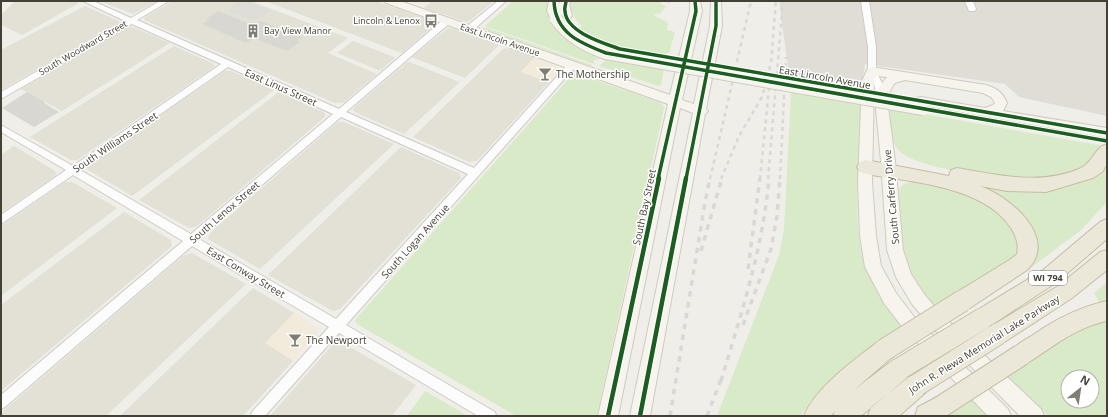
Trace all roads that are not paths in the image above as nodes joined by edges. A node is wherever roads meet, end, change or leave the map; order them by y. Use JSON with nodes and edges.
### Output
{"nodes":[{"id":1,"x":87,"y":1,"type":"edge"},
{"id":2,"x":165,"y":1,"type":"edge"},
{"id":3,"x":390,"y":1,"type":"edge"},
{"id":4,"x":502,"y":1,"type":"edge"},
{"id":5,"x":554,"y":1,"type":"edge"},
{"id":6,"x":566,"y":1,"type":"edge"},
{"id":7,"x":688,"y":1,"type":"edge"},
{"id":8,"x":864,"y":1,"type":"edge"},
{"id":9,"x":969,"y":1,"type":"edge"},
{"id":10,"x":714,"y":3,"type":"edge"},
{"id":11,"x":696,"y":6,"type":"edge"},
{"id":12,"x":972,"y":9,"type":"dead end"},
{"id":13,"x":561,"y":18,"type":"junction"},
{"id":14,"x":131,"y":21,"type":"junction"},
{"id":15,"x":447,"y":21,"type":"junction"},
{"id":16,"x":470,"y":29,"type":"junction"},
{"id":17,"x":228,"y":63,"type":"junction"},
{"id":18,"x":572,"y":65,"type":"junction"},
{"id":19,"x":872,"y":71,"type":"junction"},
{"id":20,"x":909,"y":76,"type":"junction"},
{"id":21,"x":1,"y":96,"type":"edge"},
{"id":22,"x":881,"y":99,"type":"junction"},
{"id":23,"x":674,"y":101,"type":"junction"},
{"id":24,"x":922,"y":105,"type":"junction"},
{"id":25,"x":701,"y":111,"type":"junction"},
{"id":26,"x":986,"y":112,"type":"junction"},
{"id":27,"x":340,"y":113,"type":"junction"},
{"id":28,"x":1,"y":128,"type":"edge"},
{"id":29,"x":1107,"y":133,"type":"edge"},
{"id":30,"x":1107,"y":141,"type":"edge"},
{"id":31,"x":1107,"y":150,"type":"edge"},
{"id":32,"x":867,"y":162,"type":"junction"},
{"id":33,"x":888,"y":167,"type":"junction"},
{"id":34,"x":73,"y":170,"type":"junction"},
{"id":35,"x":475,"y":173,"type":"junction"},
{"id":36,"x":1,"y":220,"type":"edge"},
{"id":37,"x":1107,"y":227,"type":"edge"},
{"id":38,"x":192,"y":240,"type":"junction"},
{"id":39,"x":1107,"y":258,"type":"edge"},
{"id":40,"x":1107,"y":311,"type":"edge"},
{"id":41,"x":338,"y":326,"type":"junction"},
{"id":42,"x":1,"y":403,"type":"edge"},
{"id":43,"x":933,"y":412,"type":"edge"},
{"id":44,"x":257,"y":416,"type":"edge"},
{"id":45,"x":490,"y":416,"type":"edge"},
{"id":46,"x":608,"y":416,"type":"edge"},
{"id":47,"x":640,"y":416,"type":"edge"},
{"id":48,"x":816,"y":416,"type":"edge"},
{"id":49,"x":845,"y":416,"type":"edge"},
{"id":50,"x":880,"y":416,"type":"edge"},
{"id":51,"x":1001,"y":416,"type":"edge"},
{"id":52,"x":1034,"y":416,"type":"edge"}],
"edges":[{"from":1,"to":14,"type":"street","name":"East Linus Street"},
{"from":2,"to":14,"type":"street","name":"South Woodward Street"},
{"from":3,"to":15,"type":"main road","name":"East Lincoln Avenue"},
{"from":4,"to":16,"type":"street"},
{"from":5,"to":13,"type":"main road"},
{"from":6,"to":13,"type":"main road"},
{"from":7,"to":11,"type":"main road"},
{"from":8,"to":19,"type":"street","name":"South Carferry Drive"},
{"from":9,"to":12,"type":"street"},
{"from":10,"to":25,"type":"main road"},
{"from":11,"to":23,"type":"main road","name":"South Bay Street"},
{"from":13,"to":24,"type":"main road","name":"East Lincoln Avenue","bridge":true},
{"from":14,"to":17,"type":"street","name":"East Linus Street"},
{"from":14,"to":21,"type":"street","name":"South Woodward Street"},
{"from":15,"to":16,"type":"main road","name":"East Lincoln Avenue"},
{"from":15,"to":27,"type":"street","name":"South Lenox Street"},
{"from":16,"to":18,"type":"main road","name":"East Lincoln Avenue"},
{"from":17,"to":27,"type":"street","name":"East Linus Street"},
{"from":17,"to":34,"type":"street","name":"South Williams Street"},
{"from":18,"to":23,"type":"main road","name":"East Lincoln Avenue"},
{"from":18,"to":35,"type":"street","name":"South Logan Avenue"},
{"from":19,"to":20,"type":"main road"},
{"from":19,"to":22,"type":"street","name":"South Carferry Drive"},
{"from":19,"to":32,"type":"main road","name":"South Carferry Drive"},
{"from":20,"to":22,"type":"main road"},
{"from":20,"to":26,"type":"main road"},
{"from":22,"to":33,"type":"main road","name":"South Carferry Drive"},
{"from":23,"to":25,"type":"main road","name":"East Lincoln Avenue"},
{"from":23,"to":46,"type":"main road","name":"South Bay Street"},
{"from":24,"to":26,"type":"main road","name":"East Lincoln Avenue"},
{"from":24,"to":30,"type":"main road","name":"East Lincoln Avenue"},
{"from":25,"to":47,"type":"main road"},
{"from":26,"to":29,"type":"main road","name":"East Lincoln Avenue"},
{"from":27,"to":35,"type":"street","name":"East Linus Street"},
{"from":27,"to":38,"type":"street","name":"South Lenox Street"},
{"from":28,"to":34,"type":"street","name":"East Conway Street"},
{"from":31,"to":33,"type":"highway"},
{"from":32,"to":33,"type":"highway"},
{"from":32,"to":51,"type":"main road","name":"South Carferry Drive"},
{"from":33,"to":48,"type":"highway","bridge":true},
{"from":33,"to":52,"type":"main road","name":"South Carferry Drive"},
{"from":34,"to":36,"type":"street","name":"South Williams Street"},
{"from":34,"to":38,"type":"street","name":"East Conway Street"},
{"from":35,"to":41,"type":"street","name":"South Logan Avenue"},
{"from":37,"to":49,"type":"highway","number":"WI 794","bridge":true},
{"from":38,"to":41,"type":"street","name":"East Conway Street"},
{"from":38,"to":42,"type":"street","name":"South Lenox Street"},
{"from":39,"to":50,"type":"highway","name":"John R. Plewa Memorial Lake Parkway","number":"WI 794","bridge":true},
{"from":40,"to":43,"type":"highway","bridge":true},
{"from":41,"to":44,"type":"street","name":"South Logan Avenue"},
{"from":41,"to":45,"type":"street","name":"East Conway Street"}]}
